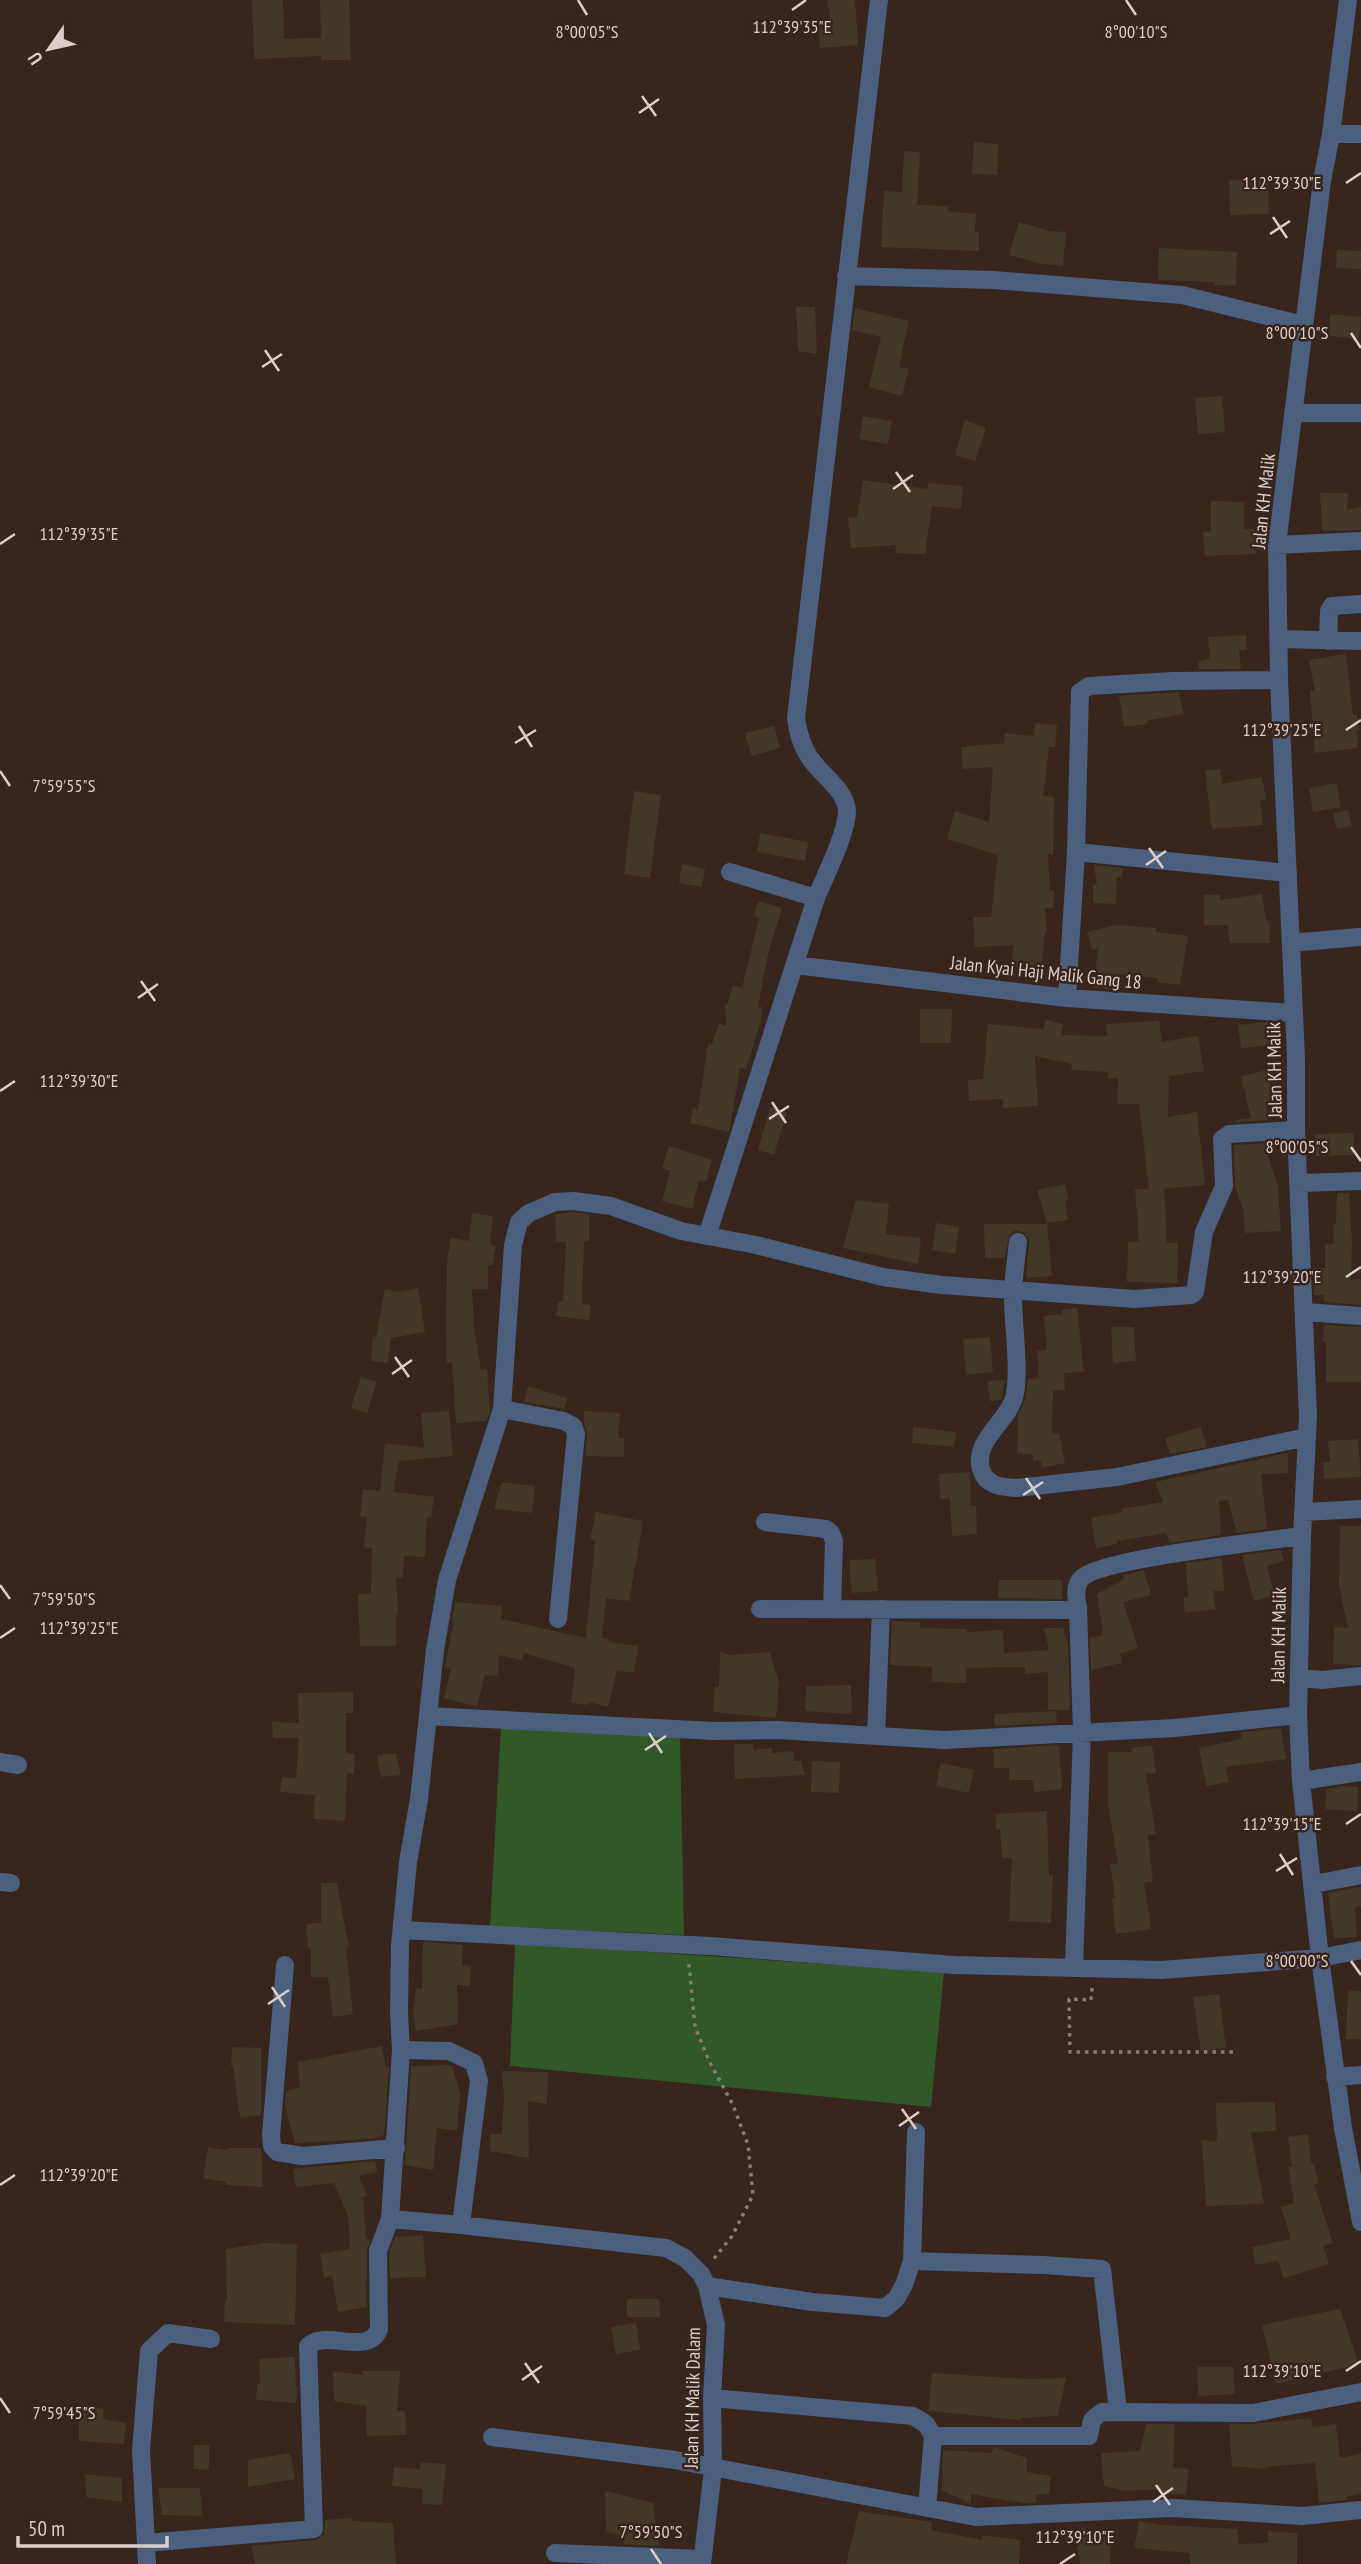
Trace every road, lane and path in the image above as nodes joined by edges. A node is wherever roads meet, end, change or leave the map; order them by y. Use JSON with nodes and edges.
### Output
{"nodes":[{"id":1,"x":879,"y":0,"type":"edge"},
{"id":2,"x":1348,"y":0,"type":"edge"},
{"id":3,"x":1331,"y":134,"type":"junction"},
{"id":4,"x":1361,"y":134,"type":"edge"},
{"id":5,"x":846,"y":276,"type":"junction"},
{"id":6,"x":1299,"y":324,"type":"dead end"},
{"id":7,"x":1293,"y":413,"type":"junction"},
{"id":8,"x":1361,"y":413,"type":"edge"},
{"id":9,"x":1361,"y":541,"type":"edge"},
{"id":10,"x":1278,"y":545,"type":"junction"},
{"id":11,"x":1361,"y":604,"type":"edge"},
{"id":12,"x":1278,"y":639,"type":"junction"},
{"id":13,"x":1328,"y":641,"type":"junction"},
{"id":14,"x":1361,"y":641,"type":"edge"},
{"id":15,"x":1279,"y":680,"type":"junction"},
{"id":16,"x":1076,"y":852,"type":"junction"},
{"id":17,"x":730,"y":872,"type":"dead end"},
{"id":18,"x":1288,"y":873,"type":"junction"},
{"id":19,"x":816,"y":898,"type":"junction"},
{"id":20,"x":1359,"y":937,"type":"dead end"},
{"id":21,"x":1291,"y":943,"type":"junction"},
{"id":22,"x":795,"y":965,"type":"junction"},
{"id":23,"x":1067,"y":998,"type":"junction"},
{"id":24,"x":1294,"y":1013,"type":"junction"},
{"id":25,"x":1296,"y":1130,"type":"junction"},
{"id":26,"x":1361,"y":1181,"type":"edge"},
{"id":27,"x":1300,"y":1183,"type":"junction"},
{"id":28,"x":707,"y":1236,"type":"junction"},
{"id":29,"x":1018,"y":1242,"type":"dead end"},
{"id":30,"x":1013,"y":1290,"type":"junction"},
{"id":31,"x":1305,"y":1312,"type":"junction"},
{"id":32,"x":1361,"y":1316,"type":"edge"},
{"id":33,"x":502,"y":1409,"type":"junction"},
{"id":34,"x":1307,"y":1437,"type":"junction"},
{"id":35,"x":1361,"y":1508,"type":"edge"},
{"id":36,"x":1303,"y":1512,"type":"junction"},
{"id":37,"x":765,"y":1522,"type":"dead end"},
{"id":38,"x":1302,"y":1536,"type":"junction"},
{"id":39,"x":1078,"y":1608,"type":"junction"},
{"id":40,"x":760,"y":1609,"type":"dead end"},
{"id":41,"x":832,"y":1609,"type":"junction"},
{"id":42,"x":881,"y":1609,"type":"junction"},
{"id":43,"x":558,"y":1619,"type":"dead end"},
{"id":44,"x":1361,"y":1676,"type":"edge"},
{"id":45,"x":1298,"y":1678,"type":"junction"},
{"id":46,"x":1298,"y":1715,"type":"junction"},
{"id":47,"x":428,"y":1716,"type":"junction"},
{"id":48,"x":1082,"y":1732,"type":"junction"},
{"id":49,"x":876,"y":1736,"type":"junction"},
{"id":50,"x":1361,"y":1772,"type":"edge"},
{"id":51,"x":1301,"y":1781,"type":"junction"},
{"id":52,"x":1361,"y":1875,"type":"edge"},
{"id":53,"x":1314,"y":1884,"type":"junction"},
{"id":54,"x":402,"y":1930,"type":"junction"},
{"id":55,"x":687,"y":1944,"type":"junction"},
{"id":56,"x":1361,"y":1950,"type":"edge"},
{"id":57,"x":1320,"y":1958,"type":"junction"},
{"id":58,"x":285,"y":1965,"type":"dead end"},
{"id":59,"x":1074,"y":1967,"type":"junction"},
{"id":60,"x":1092,"y":1988,"type":"dead end"},
{"id":61,"x":401,"y":2050,"type":"junction"},
{"id":62,"x":1235,"y":2052,"type":"dead end"},
{"id":63,"x":1361,"y":2075,"type":"edge"},
{"id":64,"x":1335,"y":2077,"type":"junction"},
{"id":65,"x":916,"y":2132,"type":"dead end"},
{"id":66,"x":396,"y":2148,"type":"junction"},
{"id":67,"x":390,"y":2219,"type":"junction"},
{"id":68,"x":1361,"y":2222,"type":"edge"},
{"id":69,"x":461,"y":2225,"type":"junction"},
{"id":70,"x":912,"y":2261,"type":"junction"},
{"id":71,"x":704,"y":2280,"type":"junction"},
{"id":72,"x":211,"y":2339,"type":"dead end"},
{"id":73,"x":1361,"y":2392,"type":"edge"},
{"id":74,"x":712,"y":2398,"type":"junction"},
{"id":75,"x":1118,"y":2411,"type":"junction"},
{"id":76,"x":933,"y":2436,"type":"junction"},
{"id":77,"x":492,"y":2437,"type":"dead end"},
{"id":78,"x":713,"y":2469,"type":"junction"},
{"id":79,"x":927,"y":2508,"type":"junction"},
{"id":80,"x":1361,"y":2510,"type":"edge"},
{"id":81,"x":146,"y":2543,"type":"junction"},
{"id":82,"x":555,"y":2553,"type":"dead end"},
{"id":83,"x":702,"y":2561,"type":"edge"},
{"id":84,"x":147,"y":2564,"type":"edge"}],
"edges":[{"from":1,"to":5,"type":"street"},
{"from":2,"to":3,"type":"street","name":"Jalan KH Malik"},
{"from":3,"to":4,"type":"street"},
{"from":3,"to":7,"type":"street","name":"Jalan KH Malik"},
{"from":5,"to":6,"type":"street"},
{"from":5,"to":19,"type":"street"},
{"from":7,"to":8,"type":"street"},
{"from":7,"to":10,"type":"street","name":"Jalan KH Malik"},
{"from":9,"to":10,"type":"street"},
{"from":10,"to":12,"type":"street","name":"Jalan KH Malik"},
{"from":11,"to":13,"type":"street"},
{"from":12,"to":13,"type":"street"},
{"from":12,"to":15,"type":"street","name":"Jalan KH Malik"},
{"from":13,"to":14,"type":"street"},
{"from":15,"to":16,"type":"street"},
{"from":15,"to":18,"type":"street","name":"Jalan KH Malik"},
{"from":16,"to":18,"type":"street"},
{"from":16,"to":23,"type":"street"},
{"from":17,"to":19,"type":"street"},
{"from":18,"to":21,"type":"street","name":"Jalan KH Malik"},
{"from":19,"to":22,"type":"street"},
{"from":20,"to":21,"type":"street"},
{"from":21,"to":24,"type":"street","name":"Jalan KH Malik"},
{"from":22,"to":23,"type":"street","name":"Jalan Kyai Haji Malik Gang 18"},
{"from":22,"to":28,"type":"street"},
{"from":23,"to":24,"type":"street","name":"Jalan Kyai Haji Malik Gang 18"},
{"from":24,"to":25,"type":"street","name":"Jalan KH Malik"},
{"from":25,"to":27,"type":"street","name":"Jalan KH Malik"},
{"from":25,"to":30,"type":"street"},
{"from":26,"to":27,"type":"street"},
{"from":27,"to":31,"type":"street","name":"Jalan KH Malik"},
{"from":28,"to":30,"type":"street"},
{"from":28,"to":33,"type":"street"},
{"from":29,"to":30,"type":"street"},
{"from":30,"to":34,"type":"street"},
{"from":31,"to":32,"type":"street"},
{"from":31,"to":34,"type":"street","name":"Jalan KH Malik"},
{"from":33,"to":43,"type":"street"},
{"from":33,"to":47,"type":"street"},
{"from":34,"to":36,"type":"street","name":"Jalan KH Malik"},
{"from":35,"to":36,"type":"street"},
{"from":36,"to":38,"type":"street","name":"Jalan KH Malik"},
{"from":37,"to":41,"type":"street"},
{"from":38,"to":39,"type":"street"},
{"from":38,"to":45,"type":"street","name":"Jalan KH Malik"},
{"from":39,"to":42,"type":"street"},
{"from":39,"to":48,"type":"street"},
{"from":40,"to":41,"type":"street"},
{"from":41,"to":42,"type":"street"},
{"from":42,"to":49,"type":"street"},
{"from":44,"to":45,"type":"street"},
{"from":45,"to":46,"type":"street","name":"Jalan KH Malik"},
{"from":46,"to":48,"type":"street"},
{"from":46,"to":51,"type":"street","name":"Jalan KH Malik"},
{"from":47,"to":49,"type":"street"},
{"from":47,"to":54,"type":"street"},
{"from":48,"to":49,"type":"street"},
{"from":48,"to":59,"type":"street"},
{"from":50,"to":51,"type":"street"},
{"from":51,"to":53,"type":"street","name":"Jalan KH Malik"},
{"from":52,"to":53,"type":"street"},
{"from":53,"to":57,"type":"street","name":"Jalan KH Malik"},
{"from":54,"to":55,"type":"street"},
{"from":54,"to":61,"type":"street"},
{"from":55,"to":59,"type":"street"},
{"from":55,"to":71,"type":"path"},
{"from":56,"to":57,"type":"street"},
{"from":57,"to":59,"type":"street"},
{"from":57,"to":64,"type":"street","name":"Jalan KH Malik"},
{"from":58,"to":66,"type":"street"},
{"from":60,"to":62,"type":"path"},
{"from":61,"to":66,"type":"street"},
{"from":61,"to":69,"type":"street"},
{"from":63,"to":64,"type":"street"},
{"from":64,"to":68,"type":"street","name":"Jalan KH Malik"},
{"from":65,"to":70,"type":"street"},
{"from":66,"to":67,"type":"street"},
{"from":67,"to":69,"type":"street"},
{"from":67,"to":81,"type":"street"},
{"from":69,"to":71,"type":"street"},
{"from":70,"to":71,"type":"street"},
{"from":70,"to":75,"type":"street"},
{"from":71,"to":74,"type":"street","name":"Jalan KH Malik Dalam"},
{"from":72,"to":81,"type":"street"},
{"from":73,"to":75,"type":"street"},
{"from":74,"to":76,"type":"street"},
{"from":74,"to":78,"type":"street","name":"Jalan KH Malik Dalam"},
{"from":75,"to":76,"type":"street"},
{"from":76,"to":79,"type":"street"},
{"from":77,"to":78,"type":"street"},
{"from":78,"to":79,"type":"street"},
{"from":78,"to":83,"type":"street","name":"Jalan KH Malik Dalam"},
{"from":79,"to":80,"type":"street"},
{"from":81,"to":84,"type":"street"},
{"from":82,"to":83,"type":"street"}]}
